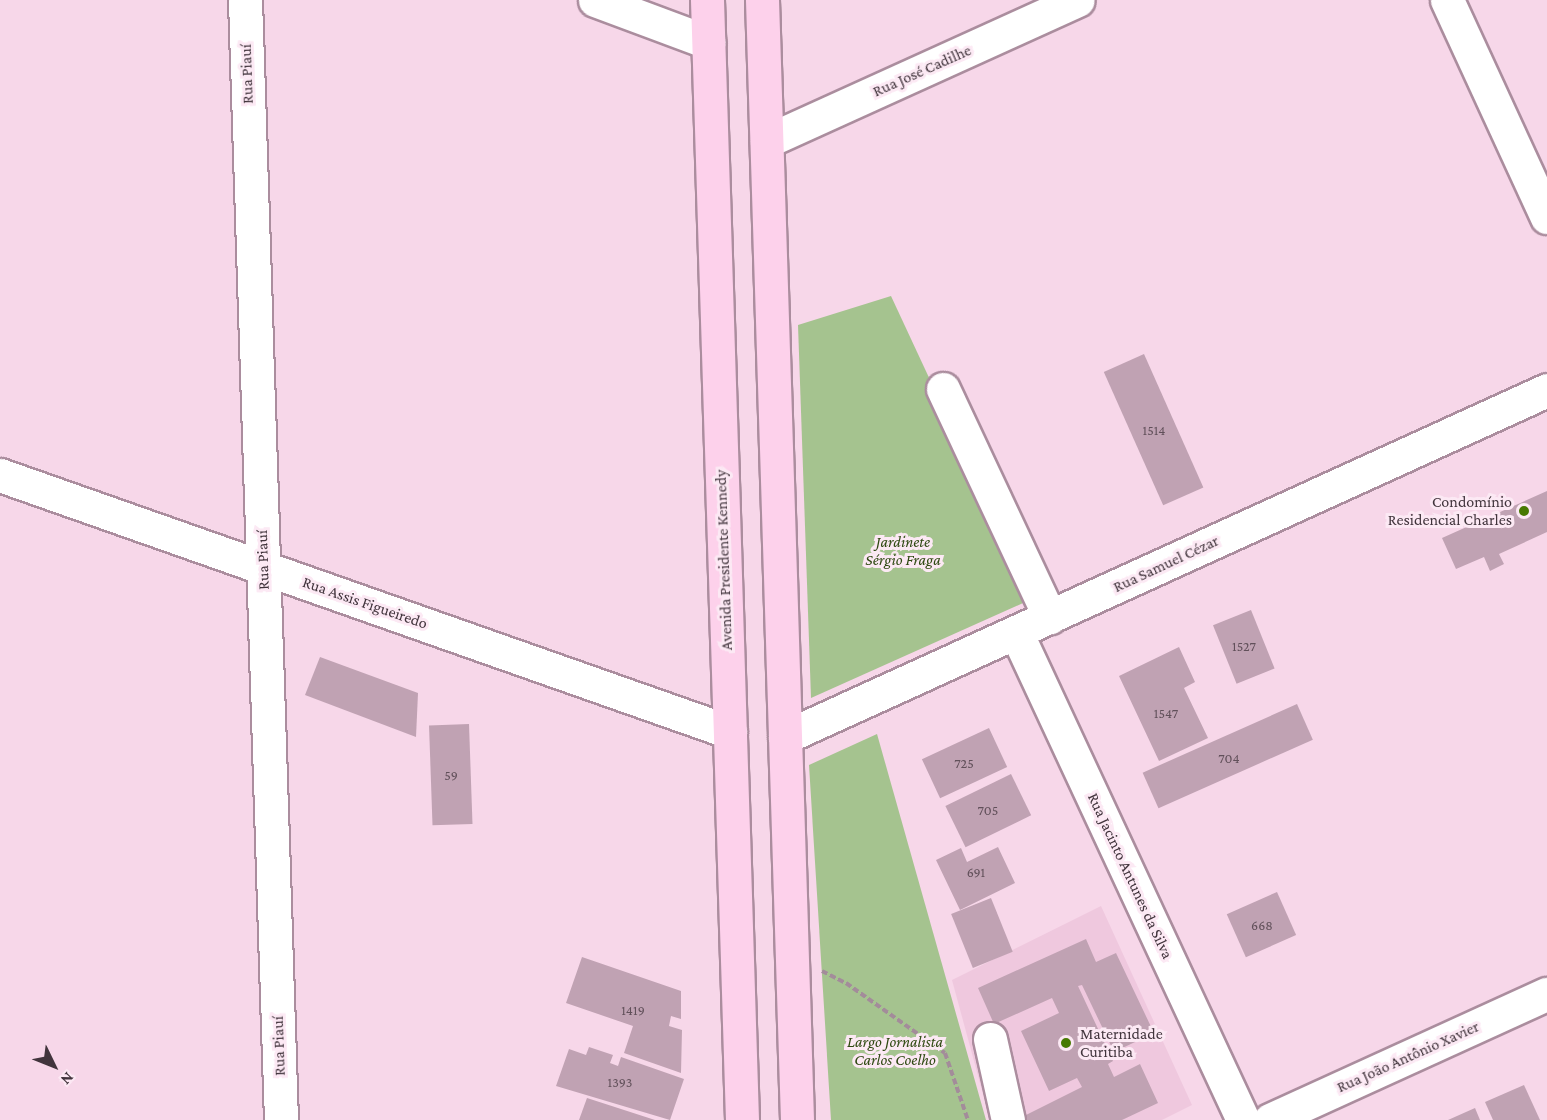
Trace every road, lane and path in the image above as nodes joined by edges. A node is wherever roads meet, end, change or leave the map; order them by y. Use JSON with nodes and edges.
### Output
{"nodes":[{"id":1,"x":245,"y":0,"type":"edge"},
{"id":2,"x":595,"y":0,"type":"edge"},
{"id":3,"x":706,"y":0,"type":"edge"},
{"id":4,"x":762,"y":0,"type":"edge"},
{"id":5,"x":1078,"y":0,"type":"edge"},
{"id":6,"x":1448,"y":0,"type":"edge"},
{"id":7,"x":708,"y":42,"type":"junction"},
{"id":8,"x":767,"y":141,"type":"junction"},
{"id":9,"x":1547,"y":217,"type":"edge"},
{"id":10,"x":943,"y":389,"type":"dead end"},
{"id":11,"x":1547,"y":390,"type":"edge"},
{"id":12,"x":0,"y":475,"type":"edge"},
{"id":13,"x":263,"y":567,"type":"junction"},
{"id":14,"x":1050,"y":616,"type":"junction"},
{"id":15,"x":1016,"y":632,"type":"junction"},
{"id":16,"x":730,"y":732,"type":"junction"},
{"id":17,"x":785,"y":737,"type":"junction"},
{"id":18,"x":792,"y":956,"type":"junction"},
{"id":19,"x":1547,"y":994,"type":"edge"},
{"id":20,"x":990,"y":1039,"type":"dead end"},
{"id":21,"x":281,"y":1120,"type":"edge"},
{"id":22,"x":742,"y":1120,"type":"edge"},
{"id":23,"x":797,"y":1120,"type":"edge"},
{"id":24,"x":968,"y":1120,"type":"edge"},
{"id":25,"x":1008,"y":1120,"type":"edge"},
{"id":26,"x":1243,"y":1120,"type":"edge"},
{"id":27,"x":1270,"y":1120,"type":"edge"}],
"edges":[{"from":1,"to":13,"type":"street","name":"Rua Piauí"},
{"from":2,"to":7,"type":"street"},
{"from":3,"to":7,"type":"main road","name":"Avenida Presidente Kennedy"},
{"from":4,"to":8,"type":"main road"},
{"from":5,"to":8,"type":"street","name":"Rua José Cadilhe"},
{"from":6,"to":9,"type":"street"},
{"from":7,"to":16,"type":"main road","name":"Avenida Presidente Kennedy"},
{"from":8,"to":17,"type":"main road"},
{"from":10,"to":14,"type":"street"},
{"from":11,"to":14,"type":"street","name":"Rua Samuel Cézar"},
{"from":12,"to":13,"type":"street","name":"Rua Assis Figueiredo"},
{"from":13,"to":16,"type":"street","name":"Rua Assis Figueiredo"},
{"from":13,"to":21,"type":"street","name":"Rua Piauí"},
{"from":14,"to":15,"type":"street","name":"Rua Samuel Cézar"},
{"from":15,"to":17,"type":"street","name":"Rua Samuel Cézar"},
{"from":15,"to":26,"type":"street","name":"Rua Jacinto Antunes da Silva"},
{"from":16,"to":22,"type":"main road","name":"Avenida Presidente Kennedy"},
{"from":17,"to":18,"type":"main road"},
{"from":18,"to":23,"type":"main road"},
{"from":18,"to":24,"type":"path"},
{"from":19,"to":27,"type":"street","name":"Rua João Antônio Xavier"},
{"from":20,"to":25,"type":"street"}]}
